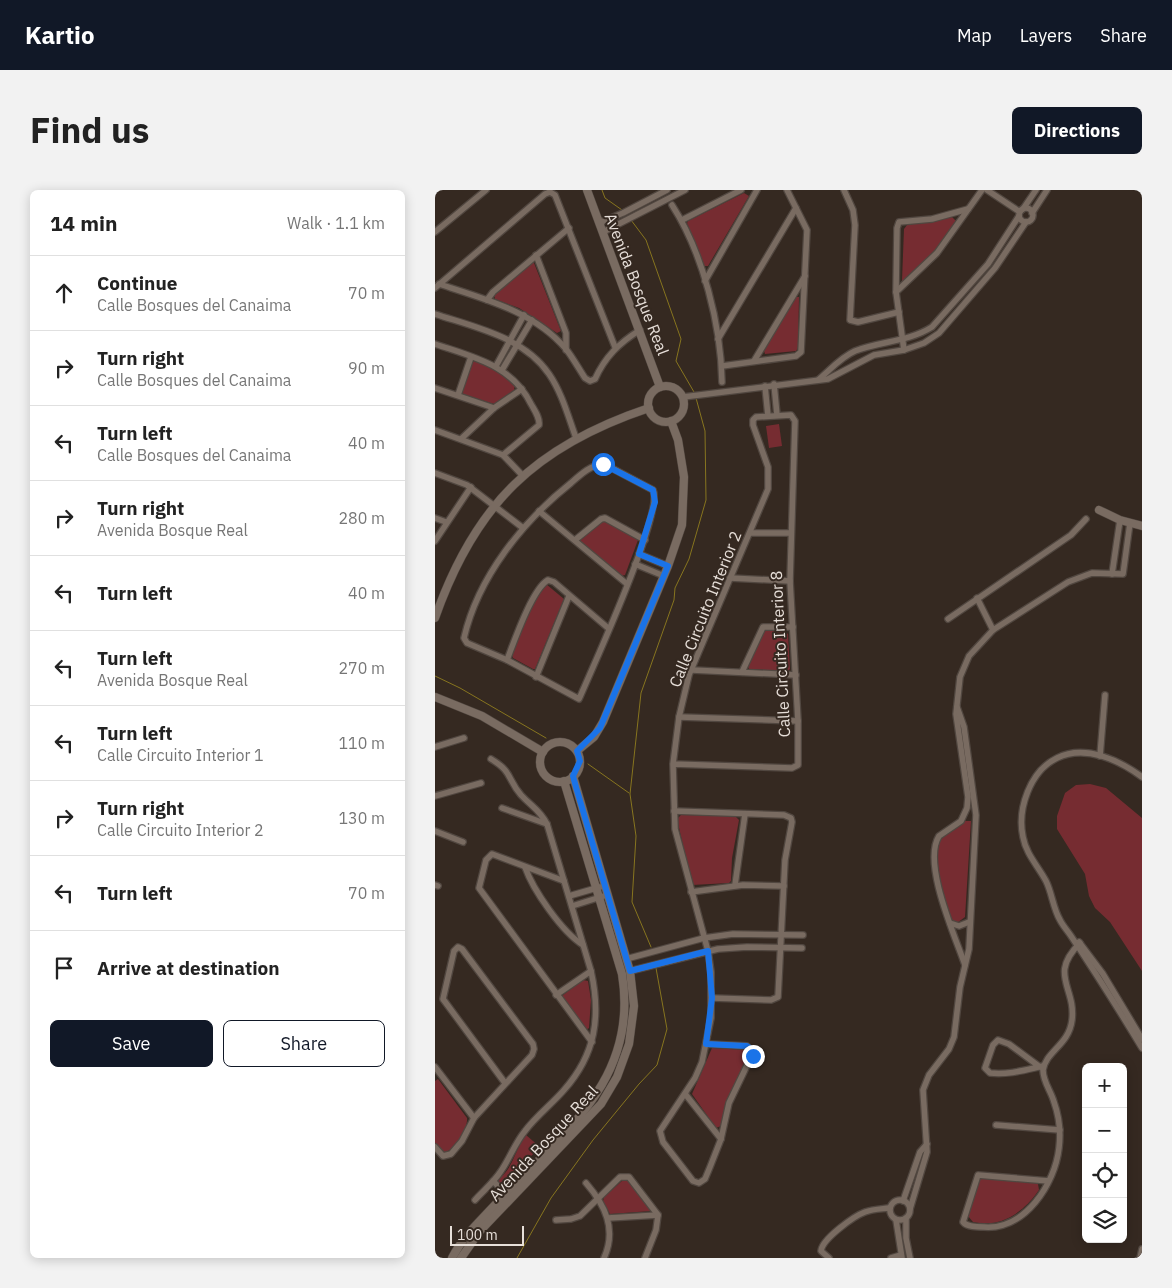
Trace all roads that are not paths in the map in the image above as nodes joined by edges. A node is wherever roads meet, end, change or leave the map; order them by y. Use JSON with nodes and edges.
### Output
{"nodes":[{"id":1,"x":486,"y":190,"type":"edge"},
{"id":2,"x":587,"y":190,"type":"edge"},
{"id":3,"x":667,"y":190,"type":"edge"},
{"id":4,"x":685,"y":190,"type":"edge"},
{"id":5,"x":722,"y":190,"type":"edge"},
{"id":6,"x":741,"y":190,"type":"edge"},
{"id":7,"x":757,"y":190,"type":"edge"},
{"id":8,"x":787,"y":190,"type":"edge"},
{"id":9,"x":844,"y":190,"type":"edge"},
{"id":10,"x":982,"y":190,"type":"edge"},
{"id":11,"x":987,"y":190,"type":"edge"},
{"id":12,"x":1036,"y":190,"type":"edge"},
{"id":13,"x":1047,"y":190,"type":"edge"},
{"id":14,"x":732,"y":192,"type":"edge"},
{"id":15,"x":726,"y":198,"type":"junction"},
{"id":16,"x":672,"y":205,"type":"dead end"},
{"id":17,"x":796,"y":208,"type":"junction"},
{"id":18,"x":968,"y":209,"type":"junction"},
{"id":19,"x":1021,"y":212,"type":"junction"},
{"id":20,"x":1032,"y":212,"type":"junction"},
{"id":21,"x":622,"y":214,"type":"junction"},
{"id":22,"x":626,"y":220,"type":"junction"},
{"id":23,"x":682,"y":220,"type":"junction"},
{"id":24,"x":1027,"y":222,"type":"junction"},
{"id":25,"x":599,"y":223,"type":"junction"},
{"id":26,"x":569,"y":228,"type":"junction"},
{"id":27,"x":435,"y":232,"type":"edge"},
{"id":28,"x":603,"y":232,"type":"junction"},
{"id":29,"x":536,"y":255,"type":"junction"},
{"id":30,"x":806,"y":274,"type":"junction"},
{"id":31,"x":705,"y":281,"type":"junction"},
{"id":32,"x":437,"y":286,"type":"edge"},
{"id":33,"x":896,"y":292,"type":"junction"},
{"id":34,"x":487,"y":300,"type":"junction"},
{"id":35,"x":899,"y":312,"type":"junction"},
{"id":36,"x":435,"y":314,"type":"edge"},
{"id":37,"x":524,"y":315,"type":"junction"},
{"id":38,"x":532,"y":320,"type":"junction"},
{"id":39,"x":640,"y":330,"type":"junction"},
{"id":40,"x":718,"y":339,"type":"junction"},
{"id":41,"x":904,"y":340,"type":"junction"},
{"id":42,"x":510,"y":341,"type":"junction"},
{"id":43,"x":435,"y":344,"type":"edge"},
{"id":44,"x":517,"y":345,"type":"junction"},
{"id":45,"x":615,"y":347,"type":"junction"},
{"id":46,"x":566,"y":350,"type":"junction"},
{"id":47,"x":904,"y":350,"type":"junction"},
{"id":48,"x":471,"y":357,"type":"junction"},
{"id":49,"x":754,"y":360,"type":"junction"},
{"id":50,"x":495,"y":366,"type":"junction"},
{"id":51,"x":721,"y":366,"type":"junction"},
{"id":52,"x":502,"y":370,"type":"junction"},
{"id":53,"x":818,"y":380,"type":"junction"},
{"id":54,"x":722,"y":382,"type":"dead end"},
{"id":55,"x":774,"y":384,"type":"junction"},
{"id":56,"x":765,"y":386,"type":"junction"},
{"id":57,"x":661,"y":387,"type":"junction"},
{"id":58,"x":435,"y":388,"type":"edge"},
{"id":59,"x":522,"y":389,"type":"junction"},
{"id":60,"x":458,"y":396,"type":"junction"},
{"id":61,"x":686,"y":396,"type":"junction"},
{"id":62,"x":494,"y":408,"type":"junction"},
{"id":63,"x":649,"y":408,"type":"junction"},
{"id":64,"x":777,"y":415,"type":"junction"},
{"id":65,"x":769,"y":416,"type":"junction"},
{"id":66,"x":671,"y":421,"type":"junction"},
{"id":67,"x":435,"y":430,"type":"edge"},
{"id":68,"x":576,"y":438,"type":"junction"},
{"id":69,"x":461,"y":439,"type":"junction"},
{"id":70,"x":503,"y":455,"type":"junction"},
{"id":71,"x":435,"y":473,"type":"edge"},
{"id":72,"x":523,"y":476,"type":"junction"},
{"id":73,"x":471,"y":487,"type":"junction"},
{"id":74,"x":494,"y":506,"type":"junction"},
{"id":75,"x":1099,"y":510,"type":"dead end"},
{"id":76,"x":539,"y":511,"type":"junction"},
{"id":77,"x":435,"y":518,"type":"edge"},
{"id":78,"x":1085,"y":519,"type":"dead end"},
{"id":79,"x":1120,"y":520,"type":"junction"},
{"id":80,"x":446,"y":522,"type":"junction"},
{"id":81,"x":1130,"y":523,"type":"junction"},
{"id":82,"x":1142,"y":526,"type":"edge"},
{"id":83,"x":523,"y":528,"type":"junction"},
{"id":84,"x":751,"y":533,"type":"junction"},
{"id":85,"x":790,"y":534,"type":"junction"},
{"id":86,"x":575,"y":540,"type":"junction"},
{"id":87,"x":645,"y":540,"type":"junction"},
{"id":88,"x":435,"y":541,"type":"edge"},
{"id":89,"x":1114,"y":552,"type":"junction"},
{"id":90,"x":639,"y":554,"type":"junction"},
{"id":91,"x":1126,"y":554,"type":"junction"},
{"id":92,"x":635,"y":564,"type":"junction"},
{"id":93,"x":668,"y":566,"type":"junction"},
{"id":94,"x":1112,"y":574,"type":"junction"},
{"id":95,"x":664,"y":576,"type":"junction"},
{"id":96,"x":730,"y":578,"type":"junction"},
{"id":97,"x":790,"y":581,"type":"junction"},
{"id":98,"x":627,"y":584,"type":"junction"},
{"id":99,"x":569,"y":596,"type":"junction"},
{"id":100,"x":977,"y":598,"type":"junction"},
{"id":101,"x":436,"y":612,"type":"edge"},
{"id":102,"x":948,"y":619,"type":"dead end"},
{"id":103,"x":793,"y":627,"type":"junction"},
{"id":104,"x":608,"y":628,"type":"junction"},
{"id":105,"x":993,"y":630,"type":"junction"},
{"id":106,"x":507,"y":660,"type":"junction"},
{"id":107,"x":691,"y":670,"type":"junction"},
{"id":108,"x":742,"y":672,"type":"junction"},
{"id":109,"x":796,"y":674,"type":"junction"},
{"id":110,"x":536,"y":677,"type":"junction"},
{"id":111,"x":1105,"y":696,"type":"dead end"},
{"id":112,"x":435,"y":697,"type":"edge"},
{"id":113,"x":957,"y":707,"type":"junction"},
{"id":114,"x":679,"y":717,"type":"junction"},
{"id":115,"x":798,"y":721,"type":"junction"},
{"id":116,"x":464,"y":738,"type":"dead end"},
{"id":117,"x":435,"y":747,"type":"edge"},
{"id":118,"x":577,"y":751,"type":"junction"},
{"id":119,"x":543,"y":752,"type":"junction"},
{"id":120,"x":1100,"y":756,"type":"junction"},
{"id":121,"x":491,"y":759,"type":"dead end"},
{"id":122,"x":673,"y":764,"type":"junction"},
{"id":123,"x":573,"y":776,"type":"junction"},
{"id":124,"x":1142,"y":777,"type":"edge"},
{"id":125,"x":564,"y":781,"type":"junction"},
{"id":126,"x":481,"y":783,"type":"dead end"},
{"id":127,"x":435,"y":796,"type":"edge"},
{"id":128,"x":502,"y":808,"type":"dead end"},
{"id":129,"x":674,"y":811,"type":"junction"},
{"id":130,"x":745,"y":814,"type":"junction"},
{"id":131,"x":547,"y":824,"type":"junction"},
{"id":132,"x":435,"y":831,"type":"edge"},
{"id":133,"x":463,"y":842,"type":"dead end"},
{"id":134,"x":525,"y":867,"type":"junction"},
{"id":135,"x":563,"y":881,"type":"junction"},
{"id":136,"x":735,"y":885,"type":"junction"},
{"id":137,"x":784,"y":886,"type":"junction"},
{"id":138,"x":601,"y":887,"type":"junction"},
{"id":139,"x":691,"y":892,"type":"junction"},
{"id":140,"x":569,"y":896,"type":"junction"},
{"id":141,"x":603,"y":896,"type":"junction"},
{"id":142,"x":572,"y":906,"type":"junction"},
{"id":143,"x":950,"y":922,"type":"junction"},
{"id":144,"x":969,"y":922,"type":"junction"},
{"id":145,"x":781,"y":935,"type":"junction"},
{"id":146,"x":803,"y":936,"type":"dead end"},
{"id":147,"x":704,"y":938,"type":"junction"},
{"id":148,"x":583,"y":945,"type":"junction"},
{"id":149,"x":1079,"y":945,"type":"junction"},
{"id":150,"x":781,"y":947,"type":"junction"},
{"id":151,"x":802,"y":948,"type":"dead end"},
{"id":152,"x":708,"y":951,"type":"junction"},
{"id":153,"x":626,"y":959,"type":"junction"},
{"id":154,"x":965,"y":965,"type":"junction"},
{"id":155,"x":591,"y":971,"type":"junction"},
{"id":156,"x":630,"y":971,"type":"junction"},
{"id":157,"x":556,"y":996,"type":"junction"},
{"id":158,"x":712,"y":998,"type":"junction"},
{"id":159,"x":1142,"y":1039,"type":"edge"},
{"id":160,"x":591,"y":1042,"type":"junction"},
{"id":161,"x":706,"y":1044,"type":"junction"},
{"id":162,"x":1142,"y":1048,"type":"edge"},
{"id":163,"x":1041,"y":1066,"type":"junction"},
{"id":164,"x":435,"y":1067,"type":"edge"},
{"id":165,"x":505,"y":1083,"type":"junction"},
{"id":166,"x":686,"y":1095,"type":"junction"},
{"id":167,"x":474,"y":1118,"type":"junction"},
{"id":168,"x":996,"y":1125,"type":"dead end"},
{"id":169,"x":1060,"y":1130,"type":"junction"},
{"id":170,"x":721,"y":1139,"type":"junction"},
{"id":171,"x":927,"y":1144,"type":"junction"},
{"id":172,"x":435,"y":1147,"type":"edge"},
{"id":173,"x":552,"y":1150,"type":"junction"},
{"id":174,"x":493,"y":1181,"type":"junction"},
{"id":175,"x":1049,"y":1181,"type":"junction"},
{"id":176,"x":586,"y":1183,"type":"dead end"},
{"id":177,"x":505,"y":1193,"type":"junction"},
{"id":178,"x":599,"y":1198,"type":"junction"},
{"id":179,"x":475,"y":1200,"type":"dead end"},
{"id":180,"x":903,"y":1201,"type":"junction"},
{"id":181,"x":889,"y":1208,"type":"junction"},
{"id":182,"x":910,"y":1209,"type":"junction"},
{"id":183,"x":658,"y":1215,"type":"junction"},
{"id":184,"x":608,"y":1218,"type":"junction"},
{"id":185,"x":906,"y":1218,"type":"junction"},
{"id":186,"x":556,"y":1220,"type":"dead end"},
{"id":187,"x":896,"y":1220,"type":"junction"},
{"id":188,"x":1142,"y":1249,"type":"edge"},
{"id":189,"x":901,"y":1257,"type":"edge"},
{"id":190,"x":452,"y":1258,"type":"edge"},
{"id":191,"x":461,"y":1258,"type":"edge"},
{"id":192,"x":604,"y":1258,"type":"edge"},
{"id":193,"x":645,"y":1258,"type":"edge"},
{"id":194,"x":829,"y":1258,"type":"edge"},
{"id":195,"x":891,"y":1258,"type":"edge"},
{"id":196,"x":910,"y":1258,"type":"edge"},
{"id":197,"x":1140,"y":1258,"type":"edge"}],
"edges":[{"from":1,"to":27,"type":"street"},
{"from":2,"to":25,"type":"main road","name":"Avenida Bosque Real"},
{"from":3,"to":21,"type":"street"},
{"from":4,"to":22,"type":"street"},
{"from":5,"to":15,"type":"street"},
{"from":6,"to":14,"type":"street"},
{"from":7,"to":31,"type":"street"},
{"from":8,"to":17,"type":"street"},
{"from":9,"to":35,"type":"street"},
{"from":10,"to":18,"type":"street"},
{"from":11,"to":19,"type":"street"},
{"from":12,"to":19,"type":"street"},
{"from":13,"to":20,"type":"street"},
{"from":14,"to":15,"type":"street"},
{"from":15,"to":23,"type":"street"},
{"from":16,"to":23,"type":"street"},
{"from":17,"to":30,"type":"street"},
{"from":17,"to":40,"type":"street"},
{"from":18,"to":33,"type":"street"},
{"from":18,"to":33,"type":"street"},
{"from":19,"to":20,"type":"street"},
{"from":19,"to":24,"type":"street"},
{"from":19,"to":41,"type":"street"},
{"from":20,"to":24,"type":"street"},
{"from":21,"to":22,"type":"street"},
{"from":21,"to":25,"type":"street"},
{"from":22,"to":28,"type":"street"},
{"from":23,"to":31,"type":"street"},
{"from":24,"to":47,"type":"street"},
{"from":25,"to":28,"type":"main road","name":"Avenida Bosque Real"},
{"from":26,"to":29,"type":"street"},
{"from":26,"to":32,"type":"street"},
{"from":26,"to":45,"type":"street"},
{"from":28,"to":39,"type":"main road","name":"Avenida Bosque Real"},
{"from":29,"to":34,"type":"street"},
{"from":29,"to":46,"type":"street"},
{"from":30,"to":49,"type":"street"},
{"from":30,"to":49,"type":"street"},
{"from":31,"to":40,"type":"street"},
{"from":32,"to":34,"type":"street"},
{"from":33,"to":35,"type":"street"},
{"from":34,"to":37,"type":"street"},
{"from":35,"to":41,"type":"street"},
{"from":36,"to":42,"type":"street"},
{"from":37,"to":38,"type":"street"},
{"from":37,"to":42,"type":"street"},
{"from":38,"to":44,"type":"street"},
{"from":38,"to":46,"type":"street"},
{"from":39,"to":45,"type":"street"},
{"from":39,"to":57,"type":"main road","name":"Avenida Bosque Real"},
{"from":40,"to":51,"type":"street"},
{"from":41,"to":47,"type":"street"},
{"from":41,"to":53,"type":"street"},
{"from":42,"to":44,"type":"street"},
{"from":42,"to":50,"type":"street"},
{"from":43,"to":48,"type":"street"},
{"from":44,"to":52,"type":"street"},
{"from":44,"to":68,"type":"street"},
{"from":45,"to":46,"type":"street"},
{"from":47,"to":53,"type":"street"},
{"from":48,"to":50,"type":"street"},
{"from":48,"to":60,"type":"street"},
{"from":49,"to":51,"type":"street"},
{"from":50,"to":52,"type":"street"},
{"from":51,"to":54,"type":"street"},
{"from":52,"to":59,"type":"street"},
{"from":53,"to":55,"type":"street"},
{"from":55,"to":56,"type":"street"},
{"from":55,"to":64,"type":"street"},
{"from":56,"to":61,"type":"street"},
{"from":56,"to":65,"type":"street"},
{"from":57,"to":61,"type":"main road"},
{"from":57,"to":63,"type":"main road"},
{"from":58,"to":60,"type":"street"},
{"from":59,"to":62,"type":"street"},
{"from":59,"to":70,"type":"street"},
{"from":60,"to":62,"type":"street"},
{"from":61,"to":66,"type":"main road"},
{"from":62,"to":69,"type":"street"},
{"from":63,"to":66,"type":"main road"},
{"from":63,"to":68,"type":"main road"},
{"from":64,"to":65,"type":"street"},
{"from":64,"to":85,"type":"street","name":"Calle Circuito Interior 8"},
{"from":65,"to":84,"type":"street","name":"Calle Circuito Interior 2"},
{"from":66,"to":93,"type":"main road"},
{"from":67,"to":69,"type":"street"},
{"from":68,"to":72,"type":"main road"},
{"from":69,"to":70,"type":"street"},
{"from":70,"to":72,"type":"street"},
{"from":71,"to":73,"type":"street"},
{"from":72,"to":74,"type":"main road"},
{"from":73,"to":74,"type":"street"},
{"from":73,"to":80,"type":"street"},
{"from":74,"to":83,"type":"street"},
{"from":74,"to":101,"type":"main road"},
{"from":75,"to":79,"type":"main road"},
{"from":76,"to":83,"type":"street"},
{"from":76,"to":86,"type":"street"},
{"from":76,"to":87,"type":"street"},
{"from":77,"to":80,"type":"street"},
{"from":78,"to":100,"type":"street"},
{"from":79,"to":81,"type":"main road"},
{"from":79,"to":89,"type":"street"},
{"from":80,"to":88,"type":"street"},
{"from":81,"to":82,"type":"main road"},
{"from":81,"to":91,"type":"street"},
{"from":83,"to":106,"type":"street"},
{"from":84,"to":85,"type":"street"},
{"from":84,"to":96,"type":"street","name":"Calle Circuito Interior 2"},
{"from":85,"to":97,"type":"street","name":"Calle Circuito Interior 8"},
{"from":86,"to":87,"type":"street"},
{"from":86,"to":98,"type":"street"},
{"from":87,"to":90,"type":"street"},
{"from":89,"to":91,"type":"street"},
{"from":89,"to":94,"type":"street"},
{"from":90,"to":92,"type":"street"},
{"from":90,"to":93,"type":"street"},
{"from":91,"to":94,"type":"street"},
{"from":92,"to":95,"type":"street"},
{"from":92,"to":98,"type":"street"},
{"from":93,"to":95,"type":"main road"},
{"from":94,"to":105,"type":"street"},
{"from":95,"to":118,"type":"main road"},
{"from":96,"to":97,"type":"street"},
{"from":96,"to":107,"type":"street","name":"Calle Circuito Interior 2"},
{"from":97,"to":103,"type":"street","name":"Calle Circuito Interior 8"},
{"from":98,"to":104,"type":"street"},
{"from":99,"to":104,"type":"street"},
{"from":99,"to":106,"type":"street"},
{"from":99,"to":110,"type":"street"},
{"from":100,"to":102,"type":"street"},
{"from":100,"to":105,"type":"street"},
{"from":103,"to":108,"type":"street"},
{"from":103,"to":109,"type":"street","name":"Calle Circuito Interior 8"},
{"from":104,"to":110,"type":"street"},
{"from":105,"to":113,"type":"street"},
{"from":106,"to":110,"type":"street"},
{"from":107,"to":108,"type":"street"},
{"from":107,"to":114,"type":"street","name":"Calle Circuito Interior 2"},
{"from":108,"to":109,"type":"street"},
{"from":109,"to":115,"type":"street","name":"Calle Circuito Interior 8"},
{"from":111,"to":120,"type":"street"},
{"from":112,"to":119,"type":"main road"},
{"from":113,"to":143,"type":"street"},
{"from":113,"to":144,"type":"street"},
{"from":114,"to":115,"type":"street"},
{"from":114,"to":122,"type":"street","name":"Calle Circuito Interior 2"},
{"from":115,"to":122,"type":"street","name":"Calle Circuito Interior 8"},
{"from":116,"to":117,"type":"street"},
{"from":118,"to":119,"type":"main road"},
{"from":118,"to":123,"type":"main road"},
{"from":119,"to":125,"type":"main road"},
{"from":120,"to":124,"type":"street"},
{"from":120,"to":149,"type":"street"},
{"from":121,"to":131,"type":"street"},
{"from":122,"to":129,"type":"street","name":"Calle Circuito Interior 2"},
{"from":123,"to":125,"type":"main road"},
{"from":123,"to":138,"type":"main road","name":"Avenida Bosque Real"},
{"from":125,"to":138,"type":"main road","name":"Avenida Bosque Real"},
{"from":126,"to":127,"type":"street"},
{"from":128,"to":131,"type":"street"},
{"from":129,"to":130,"type":"street"},
{"from":129,"to":139,"type":"street","name":"Calle Circuito Interior 2"},
{"from":130,"to":136,"type":"street"},
{"from":130,"to":137,"type":"street"},
{"from":131,"to":135,"type":"street"},
{"from":132,"to":133,"type":"street"},
{"from":134,"to":135,"type":"street"},
{"from":134,"to":148,"type":"street"},
{"from":134,"to":157,"type":"street"},
{"from":135,"to":140,"type":"street"},
{"from":136,"to":137,"type":"street"},
{"from":136,"to":139,"type":"street"},
{"from":137,"to":145,"type":"street"},
{"from":138,"to":140,"type":"street"},
{"from":138,"to":141,"type":"main road","name":"Avenida Bosque Real"},
{"from":139,"to":147,"type":"street","name":"Calle Circuito Interior 2"},
{"from":140,"to":142,"type":"street"},
{"from":141,"to":142,"type":"street"},
{"from":141,"to":153,"type":"main road","name":"Avenida Bosque Real"},
{"from":141,"to":173,"type":"main road","name":"Avenida Bosque Real"},
{"from":142,"to":148,"type":"street"},
{"from":143,"to":144,"type":"street"},
{"from":143,"to":154,"type":"street"},
{"from":144,"to":154,"type":"street"},
{"from":145,"to":146,"type":"street"},
{"from":145,"to":147,"type":"street"},
{"from":145,"to":150,"type":"street"},
{"from":147,"to":152,"type":"street","name":"Calle Circuito Interior 2"},
{"from":147,"to":153,"type":"street"},
{"from":148,"to":155,"type":"street"},
{"from":149,"to":159,"type":"street"},
{"from":149,"to":162,"type":"street"},
{"from":149,"to":163,"type":"street"},
{"from":150,"to":151,"type":"street"},
{"from":150,"to":152,"type":"street"},
{"from":150,"to":158,"type":"street"},
{"from":152,"to":156,"type":"street"},
{"from":152,"to":158,"type":"street","name":"Calle Circuito Interior 2"},
{"from":153,"to":156,"type":"main road","name":"Avenida Bosque Real"},
{"from":154,"to":171,"type":"street"},
{"from":155,"to":157,"type":"street"},
{"from":155,"to":160,"type":"street"},
{"from":156,"to":173,"type":"main road","name":"Avenida Bosque Real"},
{"from":157,"to":160,"type":"street"},
{"from":158,"to":161,"type":"street","name":"Calle Circuito Interior 2"},
{"from":160,"to":174,"type":"street"},
{"from":161,"to":166,"type":"street","name":"Calle Circuito Interior 2"},
{"from":161,"to":170,"type":"street"},
{"from":163,"to":163,"type":"street"},
{"from":163,"to":169,"type":"street"},
{"from":164,"to":167,"type":"street"},
{"from":165,"to":165,"type":"street"},
{"from":165,"to":167,"type":"street"},
{"from":166,"to":170,"type":"street"},
{"from":166,"to":170,"type":"street","name":"Calle Circuito Interior 2"},
{"from":167,"to":172,"type":"street"},
{"from":168,"to":169,"type":"street"},
{"from":169,"to":175,"type":"street"},
{"from":171,"to":180,"type":"street"},
{"from":171,"to":182,"type":"street"},
{"from":173,"to":177,"type":"main road","name":"Avenida Bosque Real"},
{"from":173,"to":191,"type":"main road","name":"Avenida Bosque Real"},
{"from":174,"to":177,"type":"street"},
{"from":174,"to":179,"type":"street"},
{"from":175,"to":175,"type":"street"},
{"from":176,"to":178,"type":"street"},
{"from":177,"to":190,"type":"main road","name":"Avenida Bosque Real"},
{"from":178,"to":183,"type":"street"},
{"from":178,"to":184,"type":"street"},
{"from":178,"to":186,"type":"street"},
{"from":180,"to":181,"type":"street"},
{"from":180,"to":182,"type":"street"},
{"from":181,"to":187,"type":"street"},
{"from":181,"to":194,"type":"street"},
{"from":182,"to":185,"type":"street"},
{"from":183,"to":184,"type":"street"},
{"from":183,"to":193,"type":"street"},
{"from":184,"to":192,"type":"street"},
{"from":185,"to":187,"type":"street"},
{"from":185,"to":196,"type":"street"},
{"from":187,"to":189,"type":"street"},
{"from":188,"to":197,"type":"street"},
{"from":189,"to":195,"type":"street"}]}
